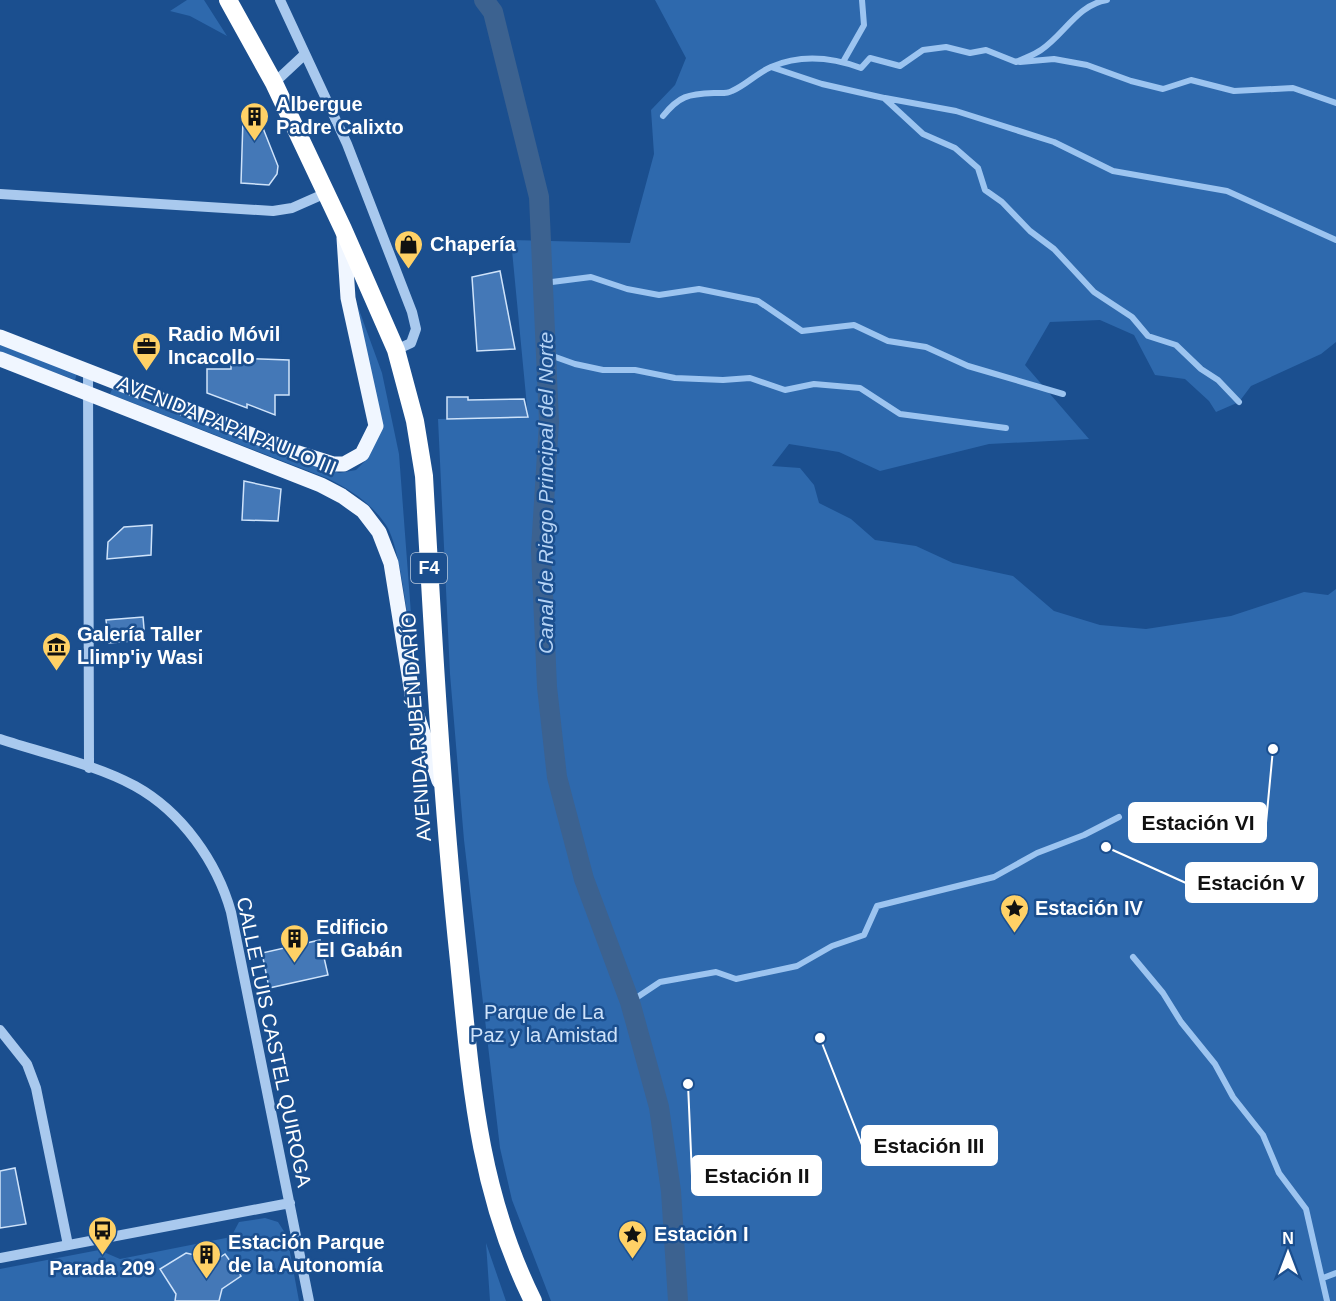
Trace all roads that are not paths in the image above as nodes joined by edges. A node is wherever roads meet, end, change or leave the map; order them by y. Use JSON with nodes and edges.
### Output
{"nodes":[{"id":1,"x":228,"y":0,"type":"edge"},
{"id":2,"x":280,"y":0,"type":"edge"},
{"id":3,"x":304,"y":55,"type":"junction"},
{"id":4,"x":274,"y":83,"type":"junction"},
{"id":5,"x":326,"y":193,"type":"junction"},
{"id":6,"x":0,"y":194,"type":"edge"},
{"id":7,"x":343,"y":229,"type":"junction"},
{"id":8,"x":0,"y":337,"type":"edge"},
{"id":9,"x":396,"y":350,"type":"junction"},
{"id":10,"x":0,"y":359,"type":"edge"},
{"id":11,"x":88,"y":370,"type":"junction"},
{"id":12,"x":88,"y":392,"type":"junction"},
{"id":13,"x":0,"y":739,"type":"edge"},
{"id":14,"x":89,"y":768,"type":"junction"},
{"id":15,"x":442,"y":788,"type":"junction"},
{"id":16,"x":0,"y":1030,"type":"edge"},
{"id":17,"x":290,"y":1203,"type":"junction"},
{"id":18,"x":68,"y":1245,"type":"junction"},
{"id":19,"x":0,"y":1258,"type":"edge"},
{"id":20,"x":309,"y":1301,"type":"edge"},
{"id":21,"x":532,"y":1301,"type":"edge"}],
"edges":[{"from":1,"to":4,"type":"highway","name":"AVENIDA RUBÉN DARÍO","number":"F4"},
{"from":2,"to":3,"type":"street"},
{"from":3,"to":4,"type":"street"},
{"from":3,"to":9,"type":"street"},
{"from":4,"to":5,"type":"highway","name":"AVENIDA RUBÉN DARÍO","number":"F4"},
{"from":5,"to":6,"type":"street"},
{"from":5,"to":7,"type":"highway","name":"AVENIDA RUBÉN DARÍO","number":"F4"},
{"from":7,"to":9,"type":"highway","name":"AVENIDA RUBÉN DARÍO","number":"F4"},
{"from":7,"to":11,"type":"main road","name":"AVENIDA PAPA PAULO III"},
{"from":8,"to":11,"type":"main road","name":"AVENIDA PAPA PAULO III"},
{"from":9,"to":15,"type":"highway","name":"AVENIDA RUBÉN DARÍO","number":"F4"},
{"from":10,"to":12,"type":"main road","name":"AVENIDA PAPA PAULO III"},
{"from":11,"to":12,"type":"street"},
{"from":12,"to":14,"type":"street"},
{"from":12,"to":15,"type":"main road","name":"AVENIDA PAPA PAULO III"},
{"from":13,"to":14,"type":"street","name":"CALLE LUIS CASTEL QUIROGA"},
{"from":14,"to":17,"type":"street","name":"CALLE LUIS CASTEL QUIROGA"},
{"from":15,"to":21,"type":"highway","name":"AVENIDA RUBÉN DARÍO","number":"F4"},
{"from":16,"to":18,"type":"street"},
{"from":17,"to":18,"type":"street"},
{"from":17,"to":20,"type":"street","name":"CALLE LUIS CASTEL QUIROGA"},
{"from":18,"to":19,"type":"street"}]}
